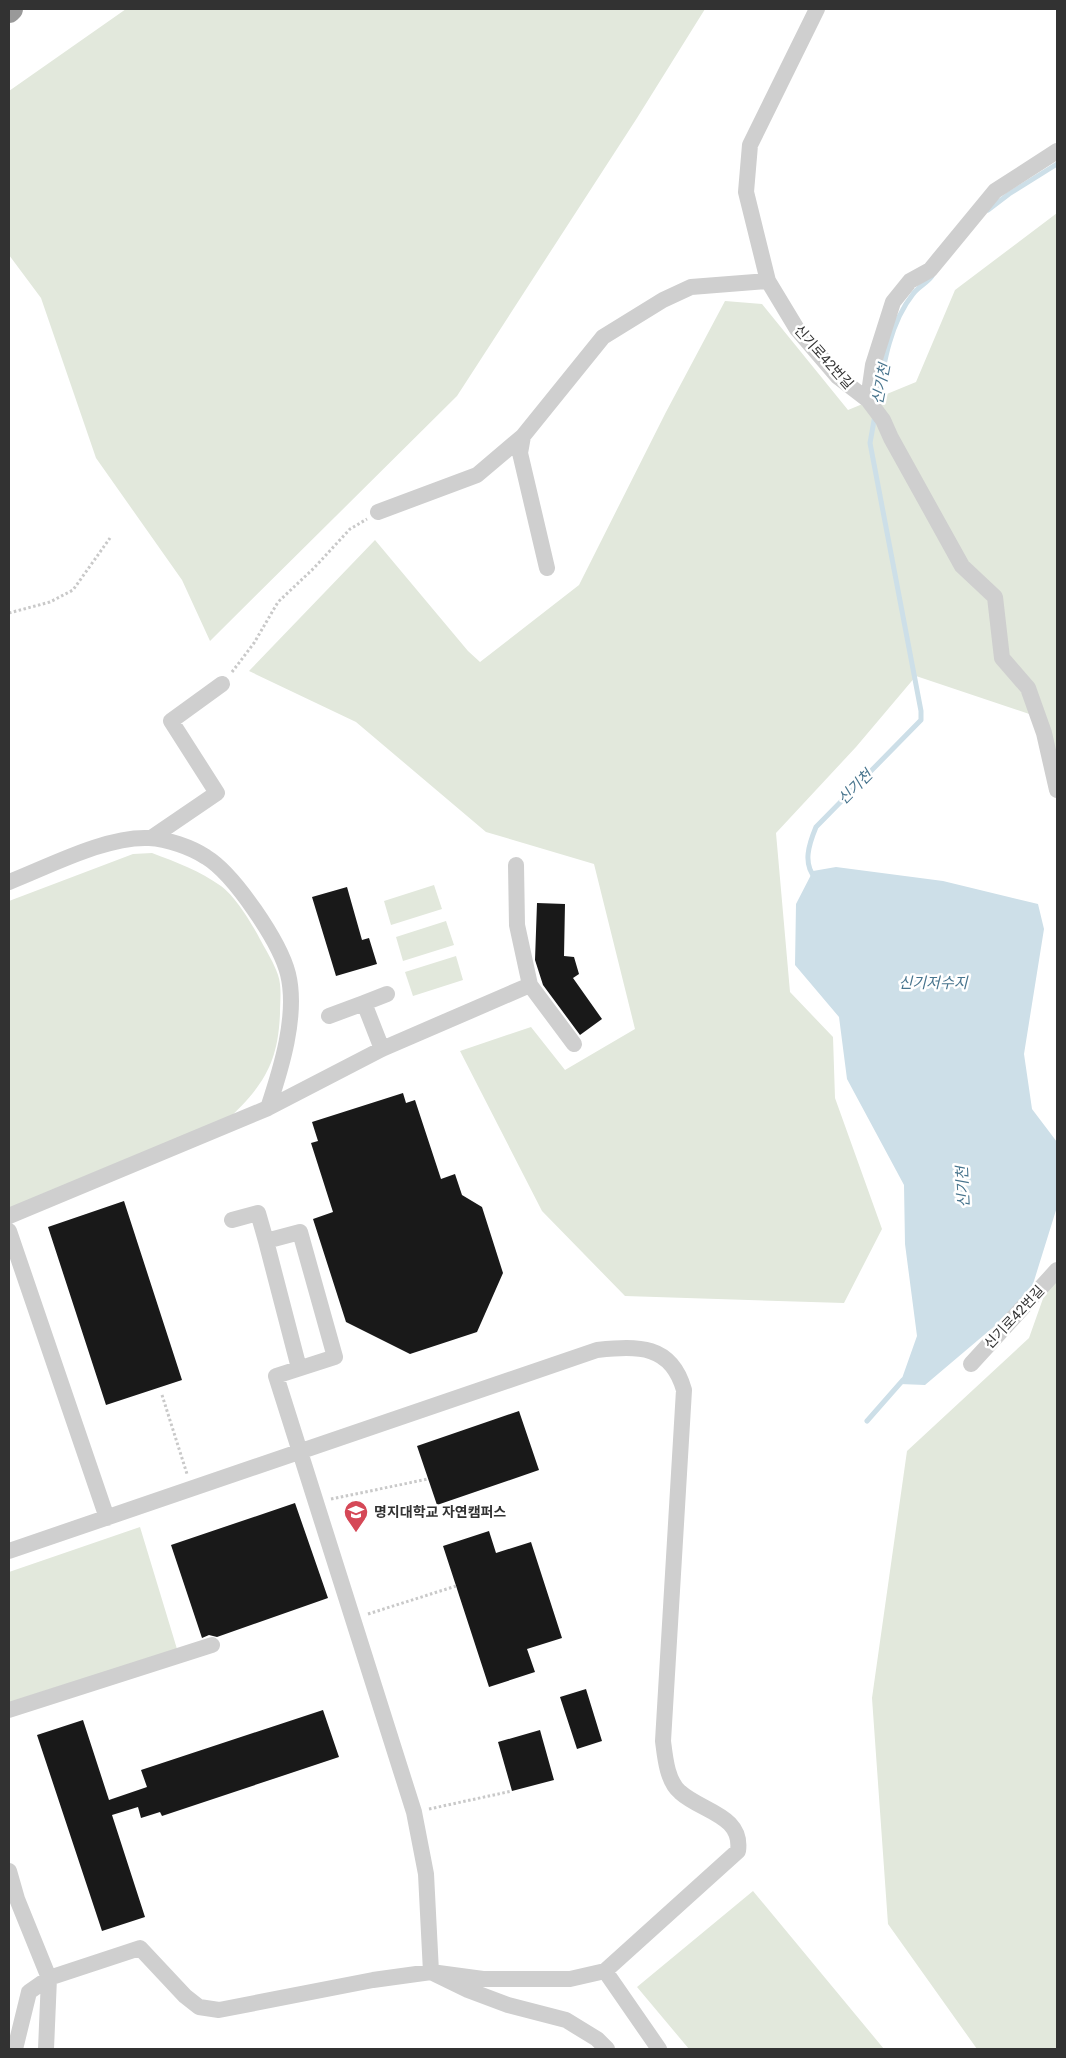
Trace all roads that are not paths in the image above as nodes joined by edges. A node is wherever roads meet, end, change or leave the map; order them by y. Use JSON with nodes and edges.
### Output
{"nodes":[{"id":1,"x":817,"y":9,"type":"edge"},
{"id":2,"x":1057,"y":151,"type":"edge"},
{"id":3,"x":768,"y":281,"type":"junction"},
{"id":4,"x":868,"y":400,"type":"junction"},
{"id":5,"x":523,"y":436,"type":"junction"},
{"id":6,"x":378,"y":512,"type":"road end"},
{"id":7,"x":547,"y":568,"type":"dead end"},
{"id":8,"x":222,"y":684,"type":"road end"},
{"id":9,"x":1057,"y":790,"type":"edge"},
{"id":10,"x":151,"y":838,"type":"junction"},
{"id":11,"x":516,"y":865,"type":"dead end"},
{"id":12,"x":9,"y":882,"type":"edge"},
{"id":13,"x":530,"y":985,"type":"junction"},
{"id":14,"x":386,"y":994,"type":"dead end"},
{"id":15,"x":364,"y":1003,"type":"junction"},
{"id":16,"x":330,"y":1016,"type":"dead end"},
{"id":17,"x":574,"y":1044,"type":"dead end"},
{"id":18,"x":382,"y":1049,"type":"junction"},
{"id":19,"x":268,"y":1108,"type":"junction"},
{"id":20,"x":9,"y":1216,"type":"edge"},
{"id":21,"x":232,"y":1220,"type":"dead end"},
{"id":22,"x":9,"y":1232,"type":"edge"},
{"id":23,"x":266,"y":1241,"type":"junction"},
{"id":24,"x":1057,"y":1270,"type":"edge"},
{"id":25,"x":971,"y":1364,"type":"dead end"},
{"id":26,"x":299,"y":1368,"type":"junction"},
{"id":27,"x":300,"y":1451,"type":"junction"},
{"id":28,"x":107,"y":1518,"type":"junction"},
{"id":29,"x":9,"y":1551,"type":"edge"},
{"id":30,"x":212,"y":1645,"type":"dead end"},
{"id":31,"x":9,"y":1710,"type":"edge"},
{"id":32,"x":9,"y":1871,"type":"edge"},
{"id":33,"x":13,"y":1900,"type":"edge"},
{"id":34,"x":605,"y":1971,"type":"junction"},
{"id":35,"x":431,"y":1972,"type":"junction"},
{"id":36,"x":49,"y":1978,"type":"junction"},
{"id":37,"x":15,"y":2049,"type":"edge"},
{"id":38,"x":46,"y":2049,"type":"edge"},
{"id":39,"x":608,"y":2049,"type":"edge"},
{"id":40,"x":659,"y":2049,"type":"edge"}],
"edges":[{"from":1,"to":3,"type":"street","name":"신기로42번길"},
{"from":2,"to":4,"type":"street"},
{"from":3,"to":4,"type":"street","name":"신기로42번길"},
{"from":3,"to":5,"type":"street"},
{"from":4,"to":9,"type":"street","name":"신기로42번길"},
{"from":5,"to":6,"type":"street"},
{"from":5,"to":7,"type":"street"},
{"from":8,"to":10,"type":"street"},
{"from":10,"to":12,"type":"street"},
{"from":10,"to":19,"type":"street"},
{"from":11,"to":13,"type":"street"},
{"from":13,"to":17,"type":"street"},
{"from":13,"to":18,"type":"street"},
{"from":14,"to":15,"type":"street"},
{"from":15,"to":16,"type":"street"},
{"from":15,"to":18,"type":"street"},
{"from":18,"to":19,"type":"street"},
{"from":19,"to":20,"type":"street"},
{"from":21,"to":23,"type":"street"},
{"from":22,"to":28,"type":"street"},
{"from":23,"to":26,"type":"street"},
{"from":23,"to":26,"type":"street"},
{"from":24,"to":25,"type":"street","name":"신기로42번길"},
{"from":26,"to":27,"type":"street"},
{"from":27,"to":28,"type":"street"},
{"from":27,"to":34,"type":"street"},
{"from":27,"to":35,"type":"street"},
{"from":28,"to":29,"type":"street"},
{"from":30,"to":31,"type":"street"},
{"from":32,"to":33,"type":"street"},
{"from":33,"to":36,"type":"street"},
{"from":34,"to":35,"type":"street"},
{"from":34,"to":40,"type":"street"},
{"from":35,"to":36,"type":"street"},
{"from":35,"to":39,"type":"street"},
{"from":36,"to":37,"type":"street"},
{"from":36,"to":38,"type":"street"}]}
